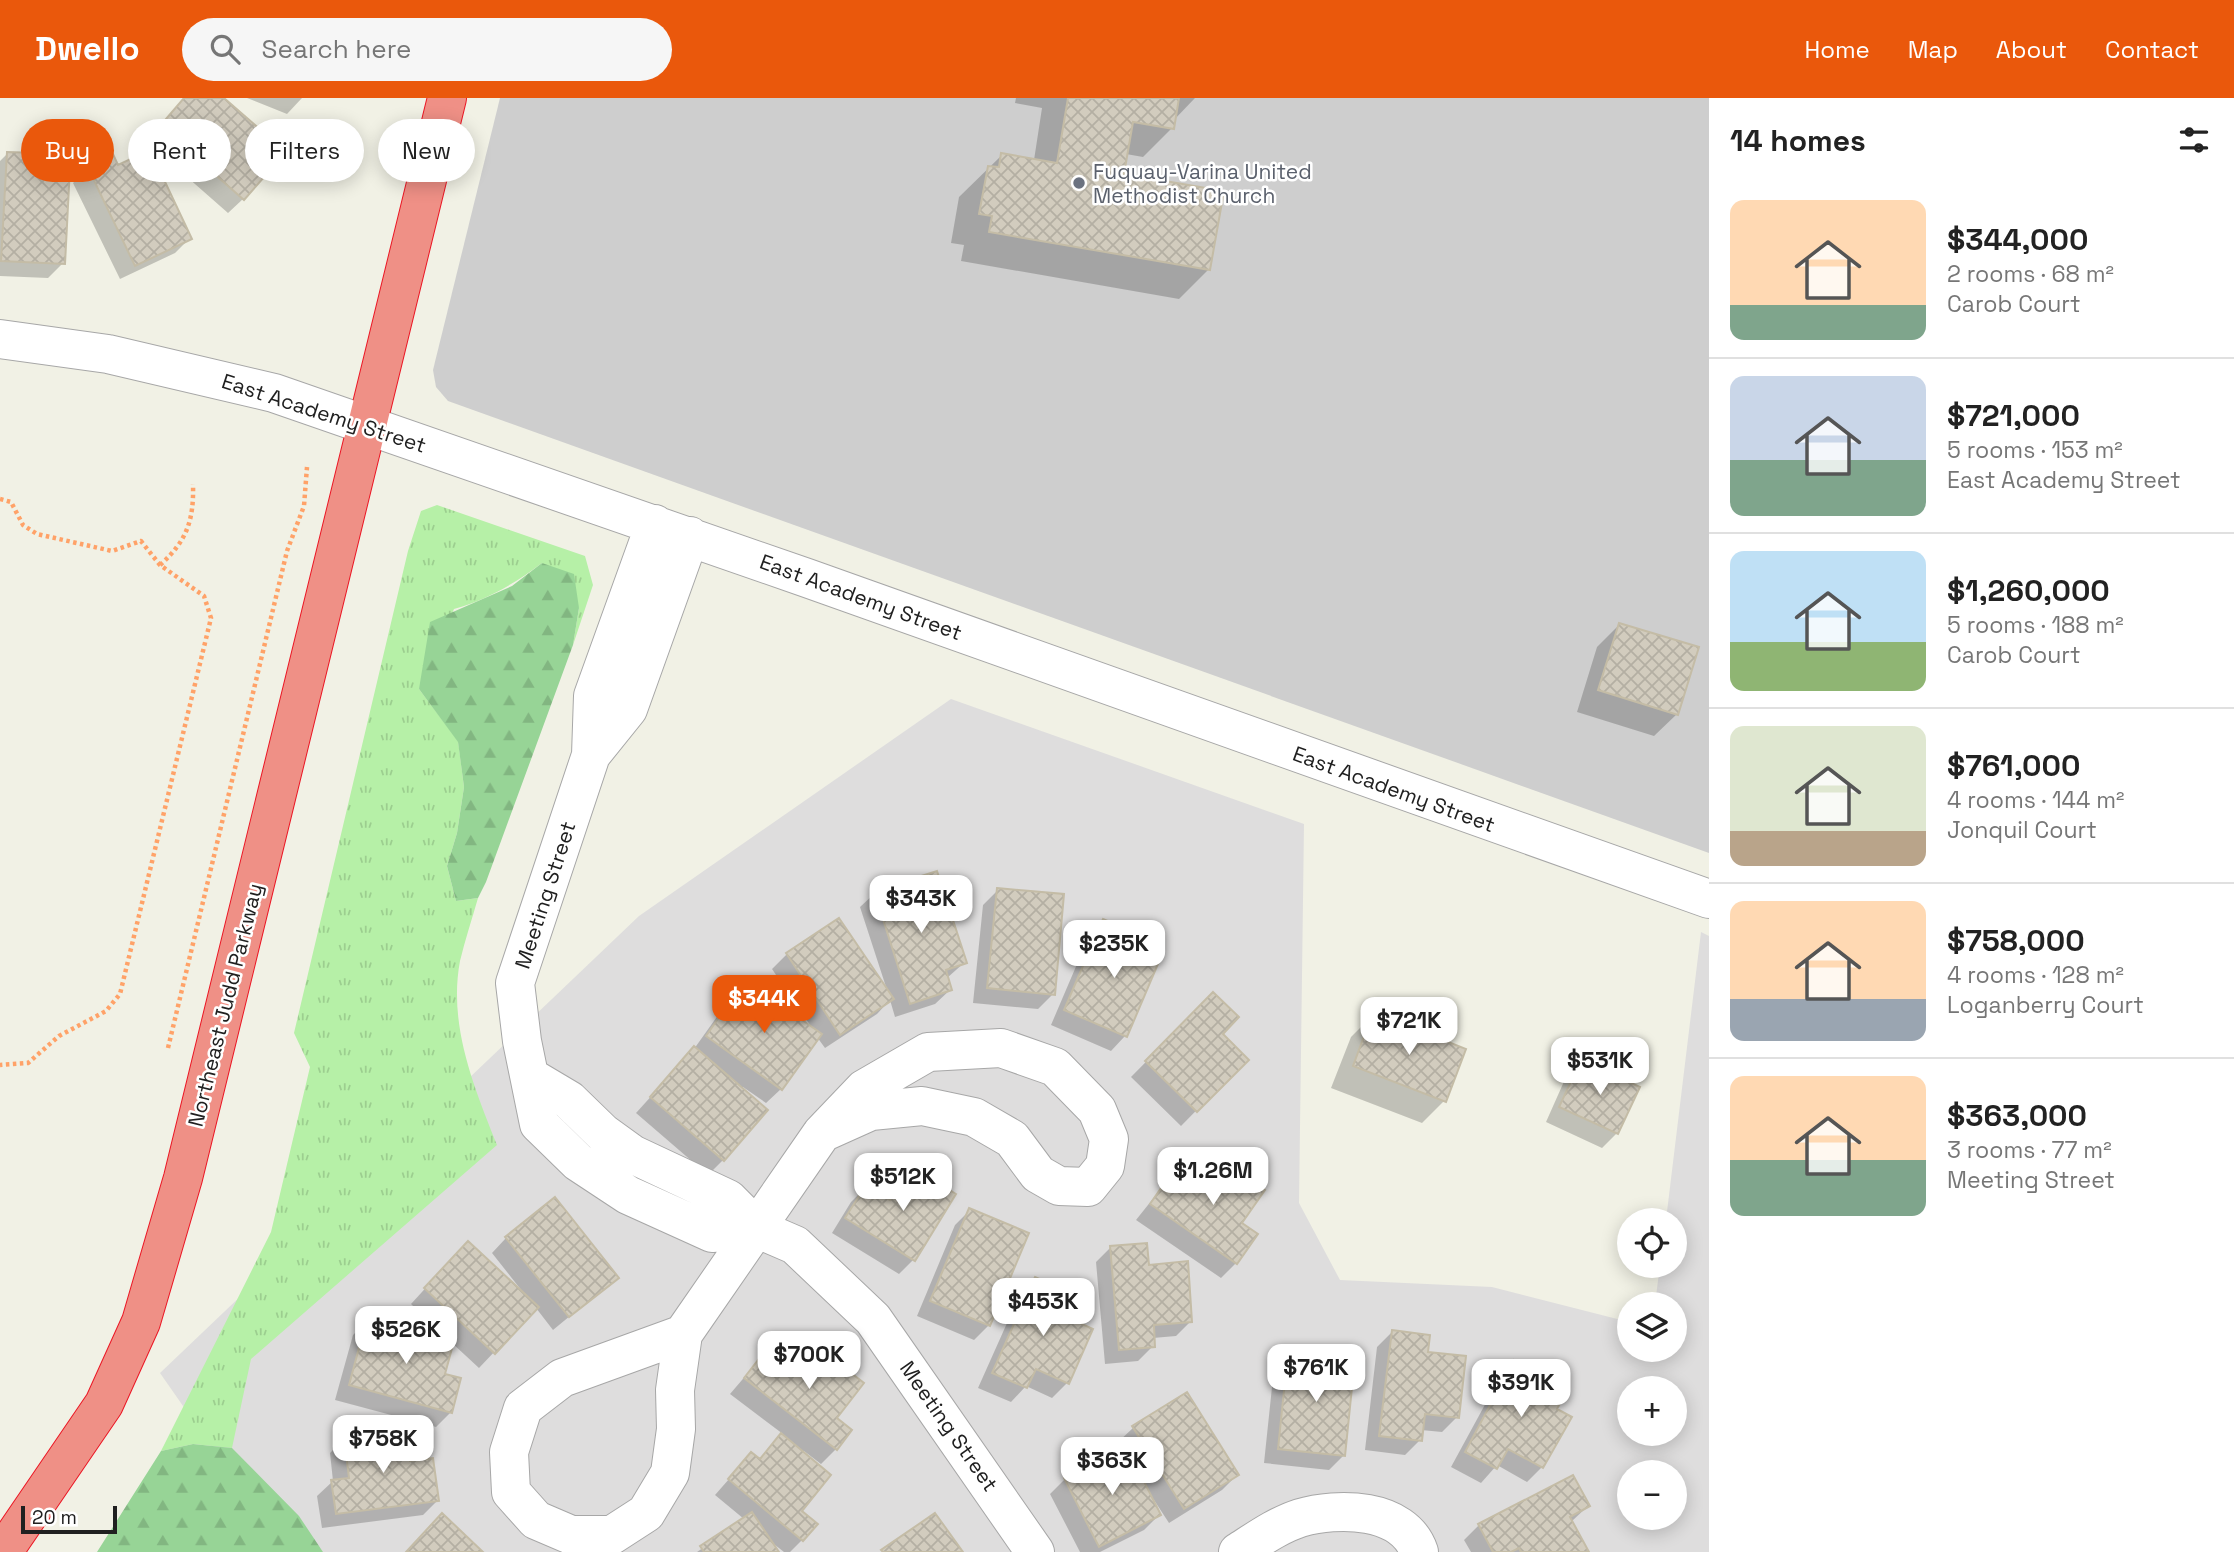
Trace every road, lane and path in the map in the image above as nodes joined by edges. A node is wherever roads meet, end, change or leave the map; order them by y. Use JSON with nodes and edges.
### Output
{"nodes":[{"id":1,"x":447,"y":98,"type":"edge"},
{"id":2,"x":0,"y":339,"type":"edge"},
{"id":3,"x":366,"y":425,"type":"junction"},
{"id":4,"x":307,"y":467,"type":"dead end"},
{"id":5,"x":193,"y":484,"type":"dead end"},
{"id":6,"x":0,"y":499,"type":"edge"},
{"id":7,"x":673,"y":530,"type":"junction"},
{"id":8,"x":160,"y":565,"type":"junction"},
{"id":9,"x":1709,"y":900,"type":"edge"},
{"id":10,"x":168,"y":1048,"type":"dead end"},
{"id":11,"x":0,"y":1065,"type":"edge"},
{"id":12,"x":822,"y":1133,"type":"junction"},
{"id":13,"x":758,"y":1229,"type":"junction"},
{"id":14,"x":683,"y":1334,"type":"junction"},
{"id":15,"x":3,"y":1552,"type":"edge"},
{"id":16,"x":1035,"y":1552,"type":"edge"},
{"id":17,"x":1238,"y":1552,"type":"edge"},
{"id":18,"x":1419,"y":1552,"type":"edge"}],
"edges":[{"from":1,"to":3,"type":"highway","name":"Northeast Judd Parkway"},
{"from":2,"to":3,"type":"street","name":"East Academy Street"},
{"from":3,"to":7,"type":"street","name":"East Academy Street"},
{"from":3,"to":15,"type":"highway","name":"Northeast Judd Parkway"},
{"from":4,"to":10,"type":"path"},
{"from":5,"to":8,"type":"path"},
{"from":6,"to":8,"type":"path"},
{"from":7,"to":9,"type":"street","name":"East Academy Street"},
{"from":7,"to":13,"type":"street","name":"Meeting Street"},
{"from":8,"to":11,"type":"path"},
{"from":12,"to":12,"type":"street"},
{"from":12,"to":13,"type":"street"},
{"from":13,"to":14,"type":"street"},
{"from":13,"to":16,"type":"street","name":"Meeting Street"},
{"from":14,"to":14,"type":"street"},
{"from":17,"to":18,"type":"street"}]}
